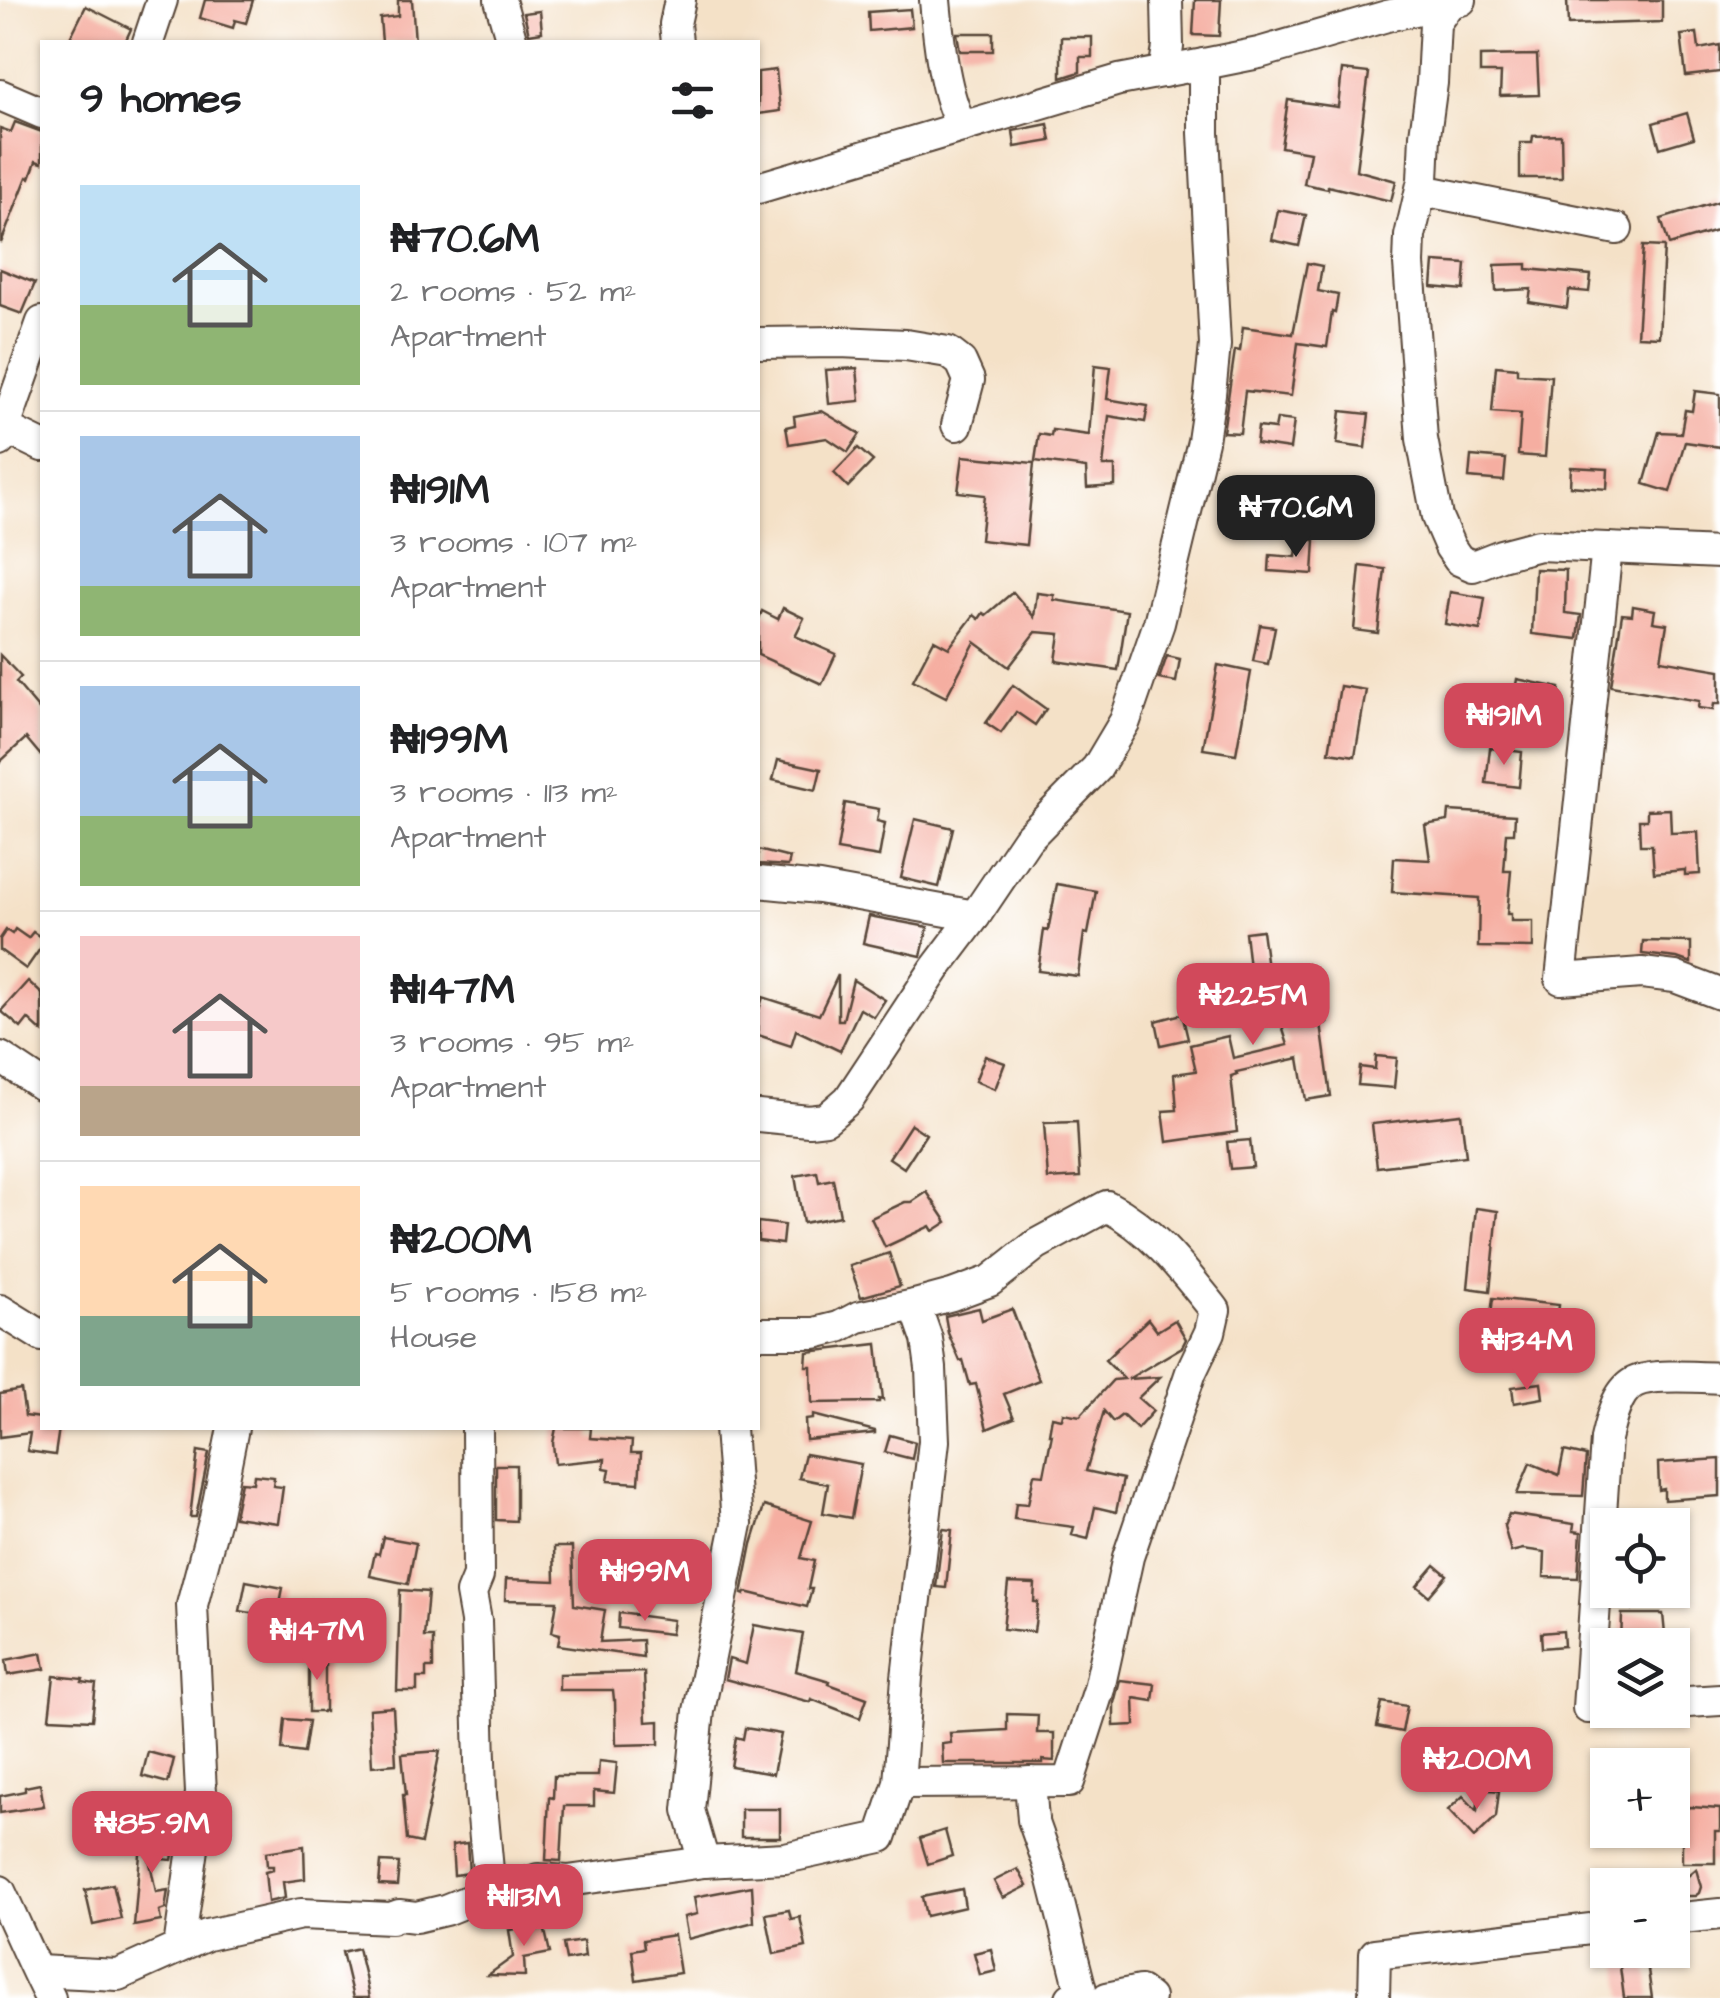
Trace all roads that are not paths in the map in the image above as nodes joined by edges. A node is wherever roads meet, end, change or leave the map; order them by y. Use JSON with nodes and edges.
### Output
{"nodes":[{"id":1,"x":500,"y":0,"type":"edge"},
{"id":2,"x":680,"y":0,"type":"edge"},
{"id":3,"x":935,"y":0,"type":"edge"},
{"id":4,"x":1168,"y":0,"type":"edge"},
{"id":5,"x":152,"y":4,"type":"edge"},
{"id":6,"x":1442,"y":9,"type":"edge"},
{"id":7,"x":1352,"y":13,"type":"edge"},
{"id":8,"x":148,"y":40,"type":"edge"},
{"id":9,"x":511,"y":40,"type":"edge"},
{"id":10,"x":677,"y":40,"type":"edge"},
{"id":11,"x":1204,"y":64,"type":"junction"},
{"id":12,"x":1164,"y":72,"type":"junction"},
{"id":13,"x":0,"y":95,"type":"edge"},
{"id":14,"x":40,"y":111,"type":"edge"},
{"id":15,"x":963,"y":127,"type":"junction"},
{"id":16,"x":760,"y":187,"type":"edge"},
{"id":17,"x":1427,"y":190,"type":"junction"},
{"id":18,"x":1617,"y":229,"type":"dead end"},
{"id":19,"x":40,"y":328,"type":"edge"},
{"id":20,"x":760,"y":342,"type":"edge"},
{"id":21,"x":957,"y":425,"type":"dead end"},
{"id":22,"x":2,"y":434,"type":"edge"},
{"id":23,"x":40,"y":445,"type":"edge"},
{"id":24,"x":1607,"y":548,"type":"junction"},
{"id":25,"x":1720,"y":554,"type":"edge"},
{"id":26,"x":760,"y":882,"type":"edge"},
{"id":27,"x":975,"y":916,"type":"junction"},
{"id":28,"x":1720,"y":994,"type":"edge"},
{"id":29,"x":0,"y":1058,"type":"edge"},
{"id":30,"x":40,"y":1084,"type":"edge"},
{"id":31,"x":760,"y":1116,"type":"edge"},
{"id":32,"x":915,"y":1304,"type":"junction"},
{"id":33,"x":0,"y":1310,"type":"edge"},
{"id":34,"x":760,"y":1333,"type":"edge"},
{"id":35,"x":40,"y":1335,"type":"edge"},
{"id":36,"x":1720,"y":1378,"type":"edge"},
{"id":37,"x":233,"y":1430,"type":"edge"},
{"id":38,"x":478,"y":1430,"type":"edge"},
{"id":39,"x":730,"y":1430,"type":"edge"},
{"id":40,"x":1593,"y":1628,"type":"edge"},
{"id":41,"x":1590,"y":1678,"type":"edge"},
{"id":42,"x":1720,"y":1700,"type":"edge"},
{"id":43,"x":1690,"y":1702,"type":"edge"},
{"id":44,"x":1590,"y":1708,"type":"edge"},
{"id":45,"x":1030,"y":1782,"type":"junction"},
{"id":46,"x":899,"y":1783,"type":"junction"},
{"id":47,"x":704,"y":1862,"type":"junction"},
{"id":48,"x":0,"y":1891,"type":"edge"},
{"id":49,"x":490,"y":1892,"type":"junction"},
{"id":50,"x":1720,"y":1914,"type":"edge"},
{"id":51,"x":1690,"y":1917,"type":"edge"},
{"id":52,"x":1590,"y":1929,"type":"edge"},
{"id":53,"x":179,"y":1947,"type":"junction"},
{"id":54,"x":44,"y":1984,"type":"edge"},
{"id":55,"x":1086,"y":1997,"type":"edge"},
{"id":56,"x":1149,"y":1998,"type":"edge"},
{"id":57,"x":1374,"y":1998,"type":"edge"}],
"edges":[{"from":1,"to":9,"type":"street"},
{"from":2,"to":10,"type":"street"},
{"from":3,"to":15,"type":"street"},
{"from":4,"to":12,"type":"street"},
{"from":5,"to":8,"type":"street"},
{"from":6,"to":7,"type":"street"},
{"from":6,"to":17,"type":"street"},
{"from":7,"to":11,"type":"street"},
{"from":11,"to":12,"type":"street"},
{"from":11,"to":27,"type":"street"},
{"from":12,"to":15,"type":"street"},
{"from":13,"to":14,"type":"street"},
{"from":15,"to":16,"type":"street"},
{"from":17,"to":18,"type":"street"},
{"from":17,"to":24,"type":"street"},
{"from":19,"to":22,"type":"street"},
{"from":20,"to":21,"type":"street"},
{"from":22,"to":23,"type":"street"},
{"from":24,"to":25,"type":"street"},
{"from":24,"to":28,"type":"street"},
{"from":26,"to":27,"type":"street"},
{"from":27,"to":31,"type":"street"},
{"from":29,"to":30,"type":"street"},
{"from":32,"to":34,"type":"street"},
{"from":32,"to":45,"type":"street"},
{"from":32,"to":46,"type":"street"},
{"from":33,"to":35,"type":"street"},
{"from":36,"to":40,"type":"street"},
{"from":37,"to":53,"type":"street"},
{"from":38,"to":49,"type":"street"},
{"from":39,"to":47,"type":"street"},
{"from":41,"to":44,"type":"street"},
{"from":42,"to":43,"type":"street"},
{"from":45,"to":46,"type":"street"},
{"from":45,"to":55,"type":"street"},
{"from":46,"to":47,"type":"street"},
{"from":47,"to":49,"type":"street"},
{"from":48,"to":54,"type":"street"},
{"from":49,"to":53,"type":"street"},
{"from":50,"to":51,"type":"street"},
{"from":52,"to":57,"type":"street"},
{"from":53,"to":54,"type":"street"},
{"from":55,"to":56,"type":"street"}]}
